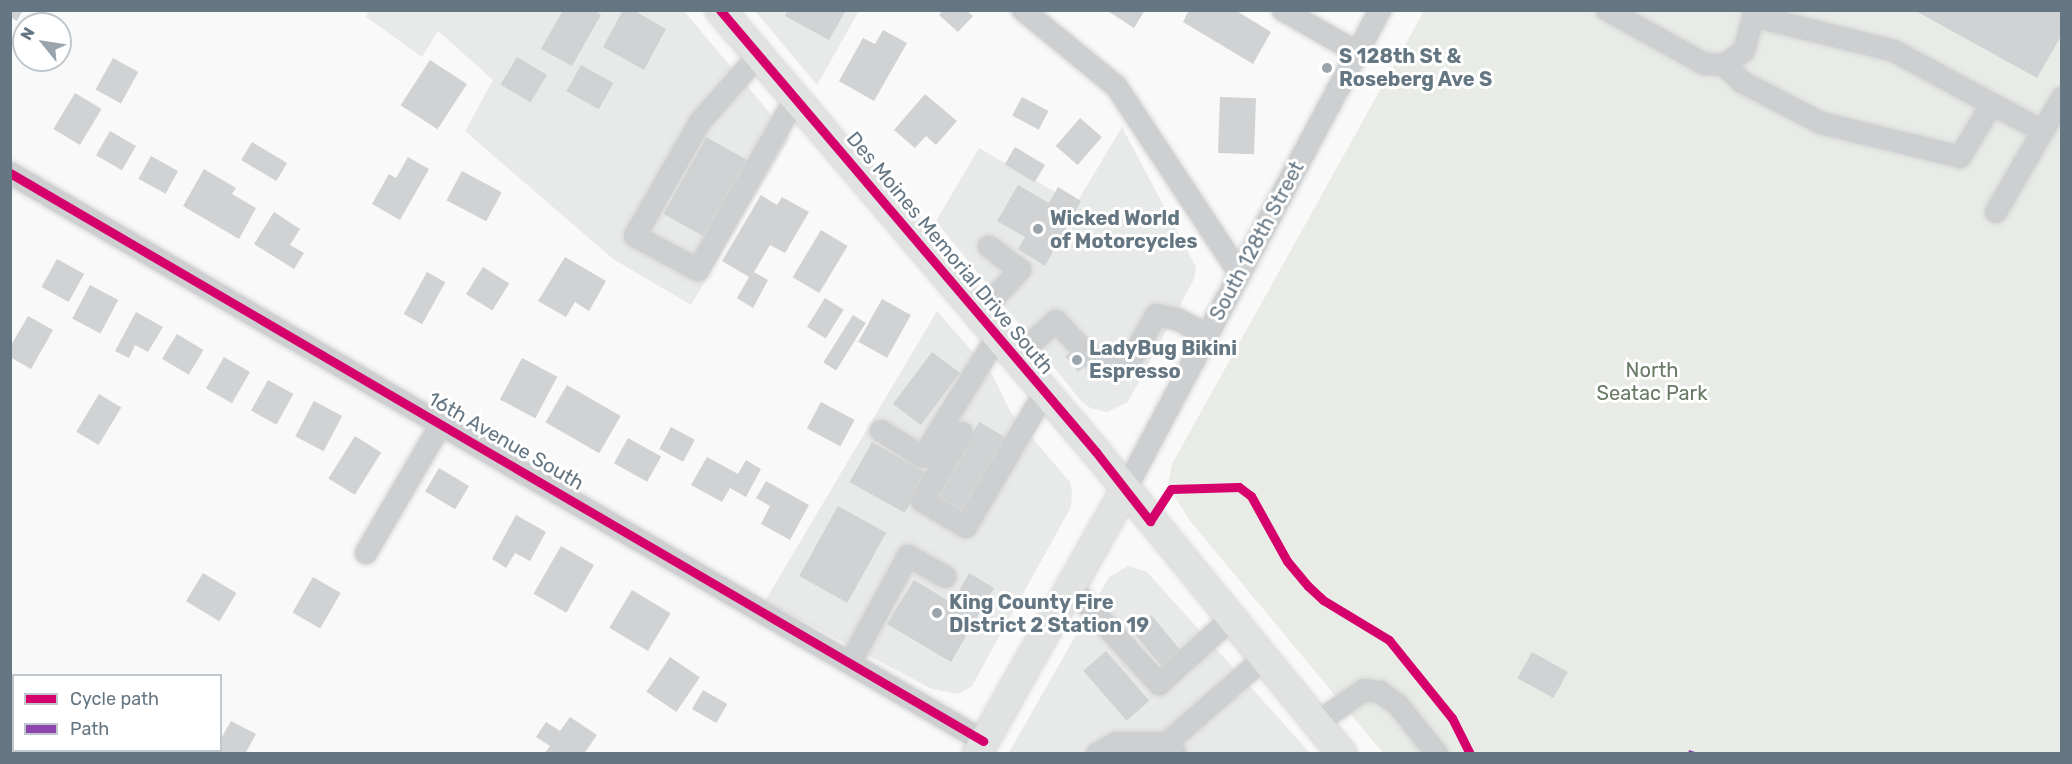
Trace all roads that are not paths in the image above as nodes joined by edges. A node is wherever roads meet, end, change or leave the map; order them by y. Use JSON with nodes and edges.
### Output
{"nodes":[{"id":1,"x":1023,"y":10,"type":"edge"},
{"id":2,"x":1283,"y":10,"type":"edge"},
{"id":3,"x":1380,"y":10,"type":"edge"},
{"id":4,"x":1607,"y":10,"type":"edge"},
{"id":5,"x":1755,"y":13,"type":"edge"},
{"id":6,"x":727,"y":14,"type":"edge"},
{"id":7,"x":1358,"y":53,"type":"junction"},
{"id":8,"x":758,"y":56,"type":"junction"},
{"id":9,"x":1724,"y":65,"type":"junction"},
{"id":10,"x":2061,"y":98,"type":"edge"},
{"id":11,"x":795,"y":99,"type":"junction"},
{"id":12,"x":1992,"y":104,"type":"junction"},
{"id":13,"x":2043,"y":131,"type":"junction"},
{"id":14,"x":10,"y":173,"type":"edge"},
{"id":15,"x":1996,"y":212,"type":"dead end"},
{"id":16,"x":989,"y":247,"type":"dead end"},
{"id":17,"x":1240,"y":274,"type":"junction"},
{"id":18,"x":978,"y":315,"type":"junction"},
{"id":19,"x":1207,"y":334,"type":"junction"},
{"id":20,"x":1006,"y":347,"type":"junction"},
{"id":21,"x":1044,"y":392,"type":"junction"},
{"id":22,"x":441,"y":424,"type":"junction"},
{"id":23,"x":881,"y":431,"type":"dead end"},
{"id":24,"x":962,"y":433,"type":"dead end"},
{"id":25,"x":1125,"y":490,"type":"junction"},
{"id":26,"x":366,"y":553,"type":"dead end"},
{"id":27,"x":946,"y":577,"type":"dead end"},
{"id":28,"x":1072,"y":588,"type":"junction"},
{"id":29,"x":1231,"y":619,"type":"junction"},
{"id":30,"x":1263,"y":659,"type":"junction"},
{"id":31,"x":850,"y":663,"type":"junction"},
{"id":32,"x":1317,"y":723,"type":"junction"},
{"id":33,"x":980,"y":747,"type":"edge"},
{"id":34,"x":1171,"y":748,"type":"edge"},
{"id":35,"x":1097,"y":753,"type":"edge"},
{"id":36,"x":1342,"y":753,"type":"edge"},
{"id":37,"x":1437,"y":753,"type":"edge"}],
"edges":[{"from":1,"to":17,"type":"street"},
{"from":2,"to":7,"type":"street"},
{"from":3,"to":7,"type":"street","name":"South 128th Street"},
{"from":4,"to":9,"type":"street"},
{"from":5,"to":9,"type":"street"},
{"from":5,"to":12,"type":"street"},
{"from":6,"to":8,"type":"main road","name":"Des Moines Memorial Drive South"},
{"from":7,"to":17,"type":"street","name":"South 128th Street"},
{"from":8,"to":11,"type":"main road","name":"Des Moines Memorial Drive South"},
{"from":8,"to":11,"type":"street"},
{"from":9,"to":12,"type":"street"},
{"from":10,"to":13,"type":"street"},
{"from":11,"to":18,"type":"main road","name":"Des Moines Memorial Drive South"},
{"from":12,"to":13,"type":"street"},
{"from":13,"to":15,"type":"street"},
{"from":14,"to":22,"type":"street","name":"16th Avenue South"},
{"from":16,"to":18,"type":"street"},
{"from":17,"to":19,"type":"street","name":"South 128th Street"},
{"from":18,"to":20,"type":"main road","name":"Des Moines Memorial Drive South"},
{"from":19,"to":20,"type":"street"},
{"from":19,"to":25,"type":"street","name":"South 128th Street"},
{"from":20,"to":21,"type":"main road","name":"Des Moines Memorial Drive South"},
{"from":20,"to":23,"type":"street"},
{"from":21,"to":24,"type":"street"},
{"from":21,"to":25,"type":"main road","name":"Des Moines Memorial Drive South"},
{"from":22,"to":26,"type":"street"},
{"from":22,"to":31,"type":"street","name":"16th Avenue South"},
{"from":25,"to":28,"type":"main road","name":"South 128th Street"},
{"from":25,"to":29,"type":"main road","name":"Des Moines Memorial Drive South"},
{"from":27,"to":31,"type":"street"},
{"from":28,"to":29,"type":"street"},
{"from":28,"to":33,"type":"main road","name":"South 128th Street"},
{"from":29,"to":30,"type":"main road","name":"Des Moines Memorial Drive South"},
{"from":30,"to":32,"type":"main road","name":"Des Moines Memorial Drive South"},
{"from":30,"to":34,"type":"street"},
{"from":31,"to":33,"type":"street","name":"16th Avenue South"},
{"from":32,"to":36,"type":"main road","name":"Des Moines Memorial Drive South"},
{"from":32,"to":37,"type":"street"},
{"from":34,"to":35,"type":"street"}]}
